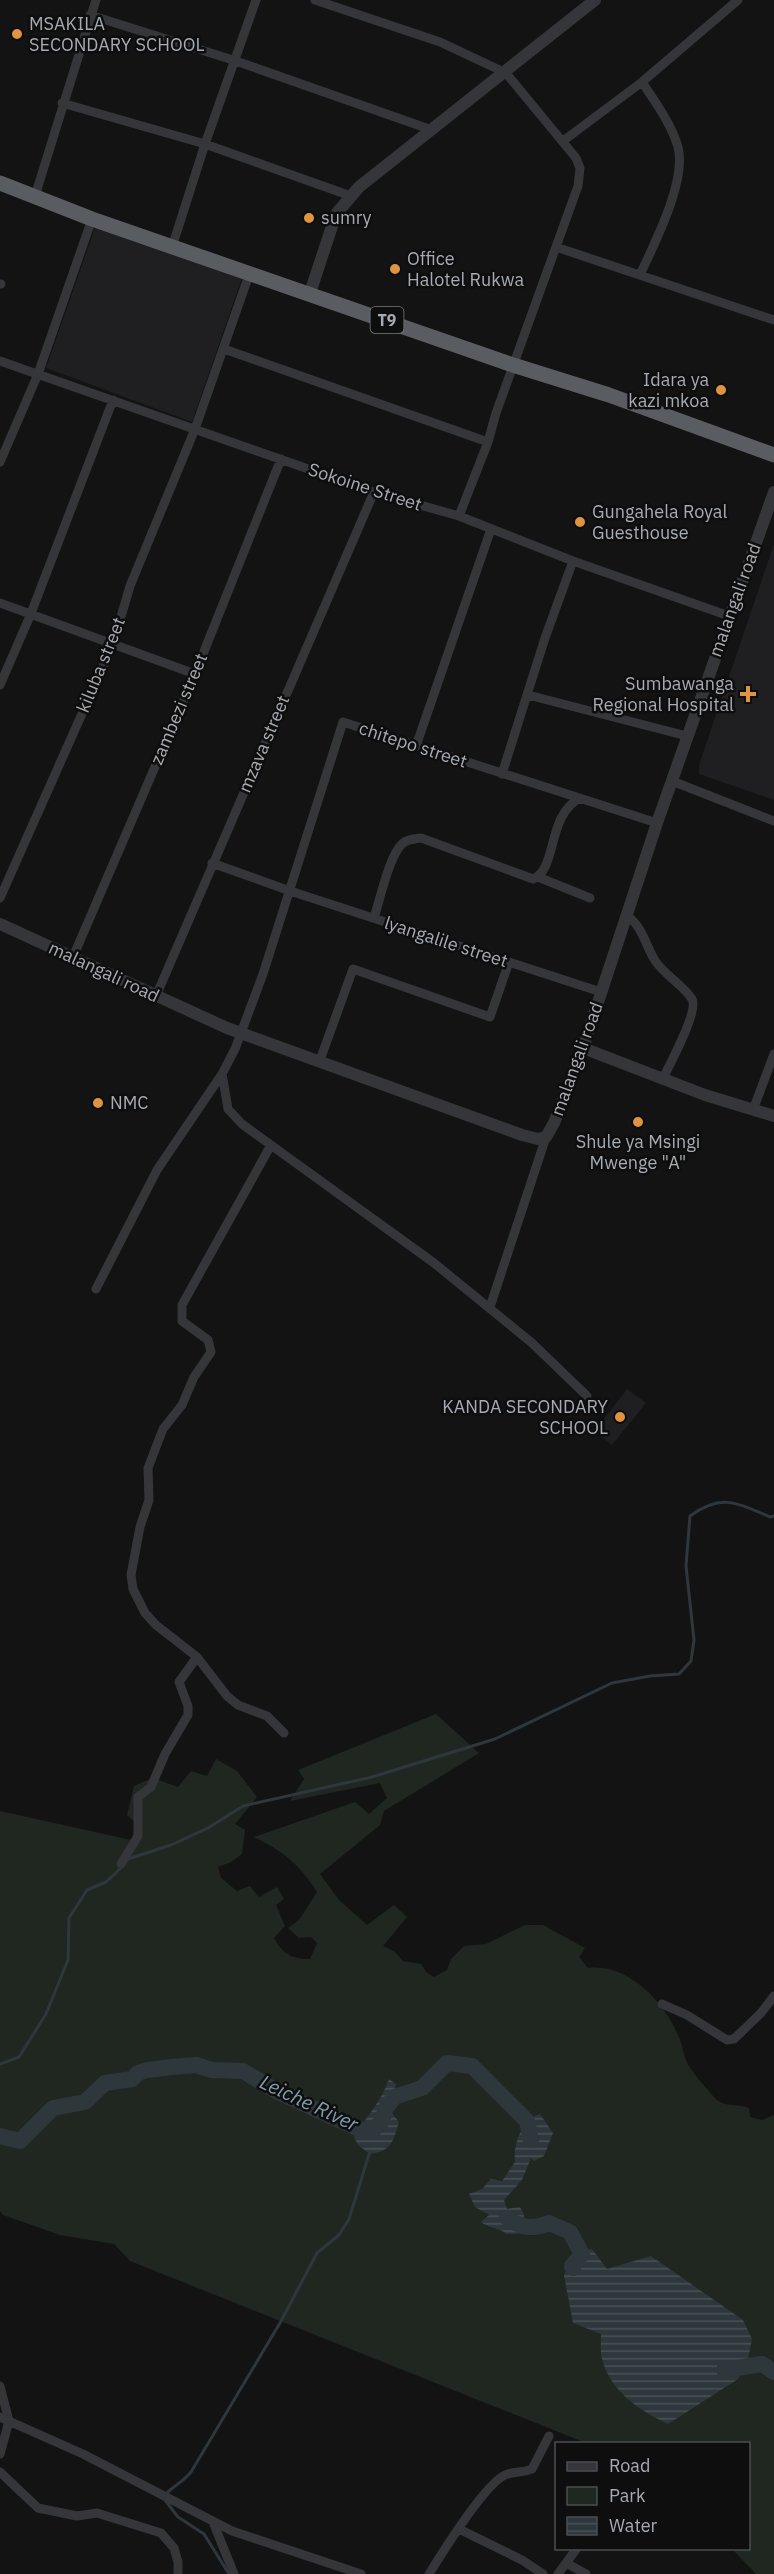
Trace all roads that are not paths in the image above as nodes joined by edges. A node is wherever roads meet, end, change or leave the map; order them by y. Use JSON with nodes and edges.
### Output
{"nodes":[{"id":1,"x":96,"y":0,"type":"edge"},
{"id":2,"x":256,"y":0,"type":"edge"},
{"id":3,"x":315,"y":0,"type":"edge"},
{"id":4,"x":738,"y":0,"type":"edge"},
{"id":5,"x":588,"y":1,"type":"edge"},
{"id":6,"x":90,"y":15,"type":"junction"},
{"id":7,"x":233,"y":60,"type":"junction"},
{"id":8,"x":506,"y":73,"type":"junction"},
{"id":9,"x":642,"y":82,"type":"junction"},
{"id":10,"x":62,"y":103,"type":"junction"},
{"id":11,"x":432,"y":130,"type":"junction"},
{"id":12,"x":563,"y":141,"type":"junction"},
{"id":13,"x":205,"y":144,"type":"junction"},
{"id":14,"x":0,"y":183,"type":"edge"},
{"id":15,"x":35,"y":196,"type":"junction"},
{"id":16,"x":351,"y":196,"type":"junction"},
{"id":17,"x":92,"y":219,"type":"junction"},
{"id":18,"x":172,"y":247,"type":"junction"},
{"id":19,"x":556,"y":247,"type":"junction"},
{"id":20,"x":250,"y":272,"type":"junction"},
{"id":21,"x":640,"y":275,"type":"junction"},
{"id":22,"x":310,"y":293,"type":"junction"},
{"id":23,"x":774,"y":320,"type":"edge"},
{"id":24,"x":224,"y":349,"type":"junction"},
{"id":25,"x":0,"y":361,"type":"edge"},
{"id":26,"x":513,"y":365,"type":"junction"},
{"id":27,"x":38,"y":374,"type":"junction"},
{"id":28,"x":113,"y":400,"type":"junction"},
{"id":29,"x":195,"y":429,"type":"junction"},
{"id":30,"x":488,"y":442,"type":"junction"},
{"id":31,"x":774,"y":455,"type":"edge"},
{"id":32,"x":281,"y":459,"type":"junction"},
{"id":33,"x":0,"y":462,"type":"edge"},
{"id":34,"x":374,"y":492,"type":"junction"},
{"id":35,"x":774,"y":492,"type":"edge"},
{"id":36,"x":459,"y":516,"type":"junction"},
{"id":37,"x":491,"y":529,"type":"junction"},
{"id":38,"x":573,"y":561,"type":"junction"},
{"id":39,"x":0,"y":603,"type":"edge"},
{"id":40,"x":30,"y":616,"type":"junction"},
{"id":41,"x":729,"y":616,"type":"junction"},
{"id":42,"x":112,"y":644,"type":"junction"},
{"id":43,"x":195,"y":674,"type":"junction"},
{"id":44,"x":0,"y":685,"type":"edge"},
{"id":45,"x":528,"y":695,"type":"junction"},
{"id":46,"x":687,"y":736,"type":"junction"},
{"id":47,"x":416,"y":746,"type":"junction"},
{"id":48,"x":502,"y":774,"type":"junction"},
{"id":49,"x":672,"y":781,"type":"junction"},
{"id":50,"x":580,"y":798,"type":"junction"},
{"id":51,"x":774,"y":821,"type":"edge"},
{"id":52,"x":657,"y":823,"type":"junction"},
{"id":53,"x":212,"y":863,"type":"junction"},
{"id":54,"x":538,"y":877,"type":"junction"},
{"id":55,"x":290,"y":891,"type":"junction"},
{"id":56,"x":0,"y":898,"type":"edge"},
{"id":57,"x":590,"y":898,"type":"dead end"},
{"id":58,"x":627,"y":916,"type":"junction"},
{"id":59,"x":374,"y":918,"type":"junction"},
{"id":60,"x":0,"y":924,"type":"edge"},
{"id":61,"x":72,"y":957,"type":"junction"},
{"id":62,"x":509,"y":962,"type":"junction"},
{"id":63,"x":601,"y":992,"type":"junction"},
{"id":64,"x":156,"y":996,"type":"junction"},
{"id":65,"x":242,"y":1033,"type":"junction"},
{"id":66,"x":584,"y":1048,"type":"junction"},
{"id":67,"x":774,"y":1054,"type":"edge"},
{"id":68,"x":320,"y":1060,"type":"junction"},
{"id":69,"x":222,"y":1074,"type":"junction"},
{"id":70,"x":662,"y":1080,"type":"junction"},
{"id":71,"x":753,"y":1110,"type":"junction"},
{"id":72,"x":774,"y":1116,"type":"edge"},
{"id":73,"x":546,"y":1137,"type":"junction"},
{"id":74,"x":271,"y":1145,"type":"junction"},
{"id":75,"x":96,"y":1289,"type":"dead end"},
{"id":76,"x":490,"y":1307,"type":"junction"},
{"id":77,"x":587,"y":1396,"type":"dead end"},
{"id":78,"x":197,"y":1657,"type":"junction"},
{"id":79,"x":284,"y":1733,"type":"dead end"},
{"id":80,"x":121,"y":1864,"type":"dead end"},
{"id":81,"x":774,"y":1996,"type":"edge"},
{"id":82,"x":662,"y":2004,"type":"dead end"},
{"id":83,"x":0,"y":2386,"type":"edge"},
{"id":84,"x":5,"y":2419,"type":"edge"},
{"id":85,"x":549,"y":2436,"type":"dead end"},
{"id":86,"x":0,"y":2454,"type":"edge"},
{"id":87,"x":0,"y":2472,"type":"edge"},
{"id":88,"x":213,"y":2522,"type":"junction"},
{"id":89,"x":459,"y":2529,"type":"junction"},
{"id":90,"x":575,"y":2550,"type":"edge"},
{"id":91,"x":566,"y":2562,"type":"junction"},
{"id":92,"x":178,"y":2574,"type":"edge"},
{"id":93,"x":234,"y":2574,"type":"edge"},
{"id":94,"x":361,"y":2574,"type":"edge"},
{"id":95,"x":429,"y":2574,"type":"edge"},
{"id":96,"x":543,"y":2574,"type":"edge"},
{"id":97,"x":558,"y":2574,"type":"edge"},
{"id":98,"x":586,"y":2574,"type":"edge"}],
"edges":[{"from":1,"to":6,"type":"street"},
{"from":2,"to":7,"type":"street"},
{"from":3,"to":8,"type":"street"},
{"from":4,"to":9,"type":"street"},
{"from":5,"to":8,"type":"street"},
{"from":6,"to":7,"type":"street"},
{"from":6,"to":10,"type":"street"},
{"from":7,"to":11,"type":"street"},
{"from":7,"to":13,"type":"street"},
{"from":8,"to":11,"type":"street"},
{"from":8,"to":12,"type":"street"},
{"from":9,"to":12,"type":"street"},
{"from":9,"to":21,"type":"street"},
{"from":10,"to":13,"type":"street"},
{"from":10,"to":15,"type":"street"},
{"from":11,"to":16,"type":"street"},
{"from":12,"to":19,"type":"street"},
{"from":13,"to":16,"type":"street"},
{"from":13,"to":18,"type":"street"},
{"from":14,"to":15,"type":"highway","number":"T9"},
{"from":15,"to":17,"type":"highway","number":"T9"},
{"from":16,"to":22,"type":"street"},
{"from":17,"to":18,"type":"highway","number":"T9"},
{"from":17,"to":27,"type":"street"},
{"from":18,"to":20,"type":"highway","number":"T9"},
{"from":19,"to":21,"type":"street"},
{"from":19,"to":26,"type":"street"},
{"from":20,"to":22,"type":"highway","number":"T9"},
{"from":20,"to":24,"type":"street","name":"kiluba street"},
{"from":21,"to":23,"type":"street"},
{"from":22,"to":26,"type":"highway","number":"T9"},
{"from":24,"to":29,"type":"street","name":"kiluba street"},
{"from":24,"to":30,"type":"street"},
{"from":25,"to":27,"type":"street","name":"Sokoine Street"},
{"from":26,"to":30,"type":"street"},
{"from":26,"to":31,"type":"highway","number":"T9"},
{"from":27,"to":28,"type":"street","name":"Sokoine Street"},
{"from":27,"to":33,"type":"street"},
{"from":28,"to":29,"type":"street","name":"Sokoine Street"},
{"from":28,"to":40,"type":"street"},
{"from":29,"to":32,"type":"street","name":"Sokoine Street"},
{"from":29,"to":42,"type":"street","name":"kiluba street"},
{"from":30,"to":36,"type":"street"},
{"from":32,"to":34,"type":"street","name":"Sokoine Street"},
{"from":32,"to":43,"type":"street","name":"zambezi street"},
{"from":34,"to":36,"type":"street","name":"Sokoine Street"},
{"from":34,"to":53,"type":"street","name":"mzava street"},
{"from":35,"to":41,"type":"street","name":"malangali road"},
{"from":36,"to":37,"type":"street","name":"Sokoine Street"},
{"from":37,"to":38,"type":"street","name":"Sokoine Street"},
{"from":37,"to":47,"type":"street"},
{"from":38,"to":41,"type":"street","name":"Sokoine Street"},
{"from":38,"to":45,"type":"street"},
{"from":39,"to":40,"type":"street"},
{"from":40,"to":42,"type":"street"},
{"from":40,"to":44,"type":"street"},
{"from":41,"to":46,"type":"street","name":"malangali road"},
{"from":42,"to":43,"type":"street"},
{"from":42,"to":56,"type":"street","name":"kiluba street"},
{"from":43,"to":61,"type":"street","name":"zambezi street"},
{"from":45,"to":46,"type":"street"},
{"from":45,"to":48,"type":"street"},
{"from":46,"to":49,"type":"street","name":"malangali road"},
{"from":47,"to":48,"type":"street","name":"chitepo street"},
{"from":47,"to":55,"type":"street","name":"chitepo street"},
{"from":48,"to":50,"type":"street","name":"chitepo street"},
{"from":49,"to":51,"type":"street"},
{"from":49,"to":52,"type":"street","name":"malangali road"},
{"from":50,"to":52,"type":"street","name":"chitepo street"},
{"from":50,"to":54,"type":"street"},
{"from":52,"to":58,"type":"street","name":"malangali road"},
{"from":53,"to":55,"type":"street","name":"lyangalile street"},
{"from":53,"to":64,"type":"street","name":"mzava street"},
{"from":54,"to":57,"type":"street"},
{"from":54,"to":59,"type":"street"},
{"from":55,"to":59,"type":"street","name":"lyangalile street"},
{"from":55,"to":65,"type":"street","name":"chitepo street"},
{"from":58,"to":63,"type":"street","name":"malangali road"},
{"from":58,"to":70,"type":"street"},
{"from":59,"to":62,"type":"street","name":"lyangalile street"},
{"from":60,"to":61,"type":"street","name":"malangali road"},
{"from":61,"to":64,"type":"street","name":"malangali road"},
{"from":62,"to":63,"type":"street","name":"lyangalile street"},
{"from":62,"to":68,"type":"street"},
{"from":63,"to":66,"type":"street","name":"malangali road"},
{"from":64,"to":65,"type":"street","name":"malangali road"},
{"from":65,"to":68,"type":"street","name":"malangali road"},
{"from":65,"to":69,"type":"street","name":"chitepo street"},
{"from":66,"to":70,"type":"street"},
{"from":66,"to":73,"type":"street","name":"malangali road"},
{"from":67,"to":71,"type":"street"},
{"from":68,"to":73,"type":"street","name":"malangali road"},
{"from":69,"to":74,"type":"street"},
{"from":69,"to":75,"type":"street","name":"chitepo street"},
{"from":70,"to":71,"type":"street"},
{"from":71,"to":72,"type":"street"},
{"from":73,"to":76,"type":"street"},
{"from":74,"to":76,"type":"street"},
{"from":74,"to":78,"type":"street"},
{"from":76,"to":77,"type":"street"},
{"from":78,"to":79,"type":"street"},
{"from":78,"to":80,"type":"street"},
{"from":81,"to":82,"type":"street"},
{"from":83,"to":84,"type":"street"},
{"from":84,"to":86,"type":"street"},
{"from":84,"to":88,"type":"street"},
{"from":85,"to":89,"type":"street"},
{"from":87,"to":92,"type":"street"},
{"from":88,"to":93,"type":"street"},
{"from":88,"to":94,"type":"street"},
{"from":89,"to":95,"type":"street"},
{"from":89,"to":96,"type":"street"},
{"from":90,"to":91,"type":"street"},
{"from":91,"to":97,"type":"street"},
{"from":91,"to":98,"type":"street"}]}
